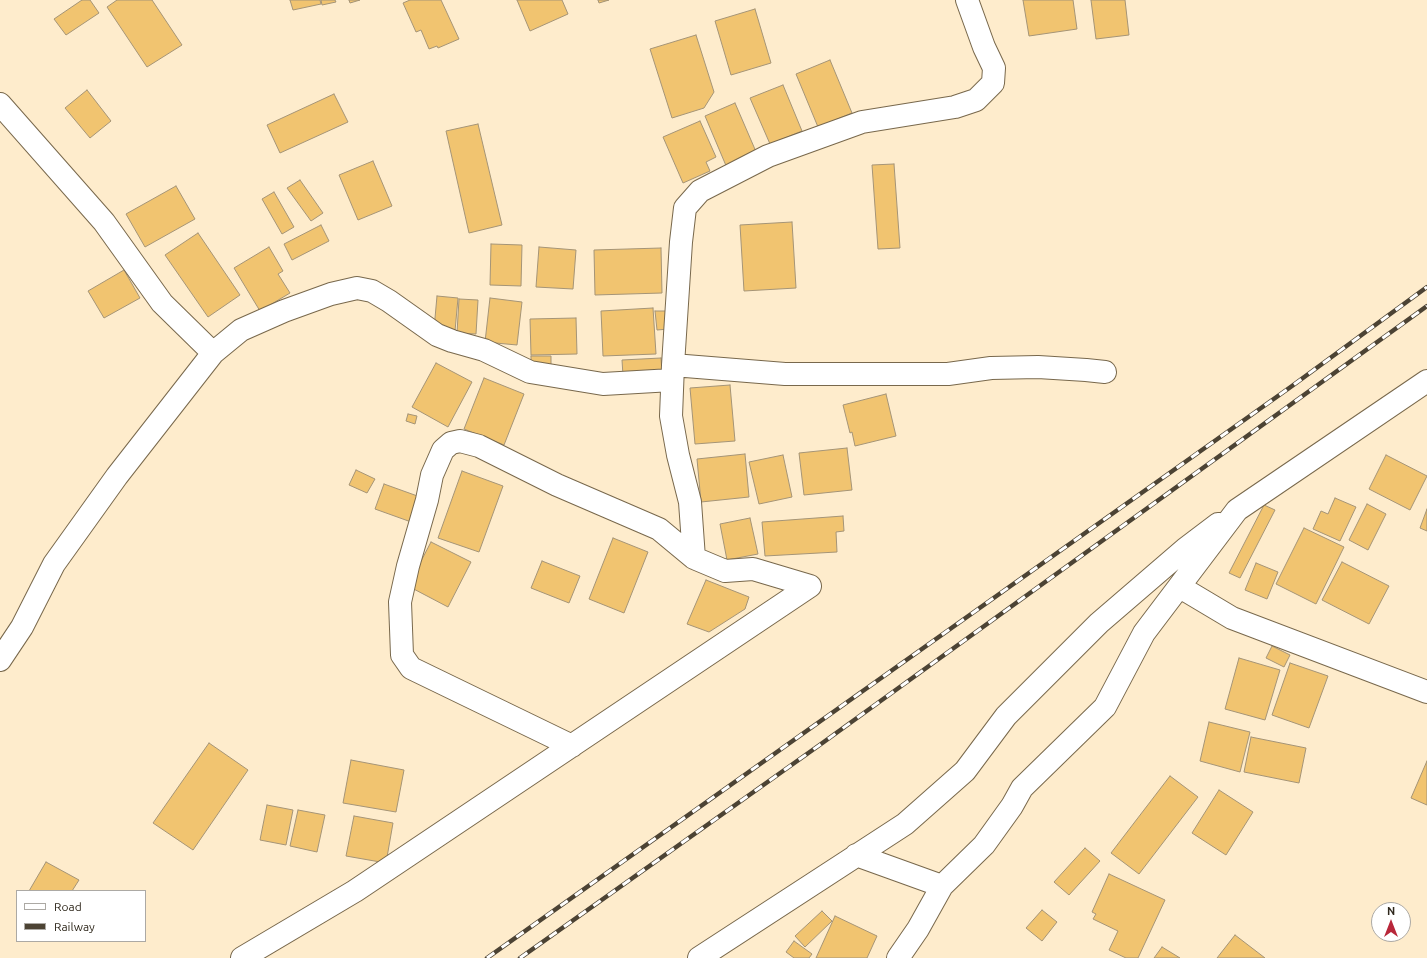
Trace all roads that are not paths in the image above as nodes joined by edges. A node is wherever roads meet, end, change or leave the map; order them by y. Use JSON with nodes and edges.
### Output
{"nodes":[{"id":1,"x":967,"y":0,"type":"edge"},
{"id":2,"x":0,"y":104,"type":"edge"},
{"id":3,"x":213,"y":353,"type":"junction"},
{"id":4,"x":1106,"y":372,"type":"dead end"},
{"id":5,"x":672,"y":373,"type":"junction"},
{"id":6,"x":1427,"y":382,"type":"edge"},
{"id":7,"x":1238,"y":510,"type":"junction"},
{"id":8,"x":694,"y":558,"type":"junction"},
{"id":9,"x":1180,"y":586,"type":"junction"},
{"id":10,"x":0,"y":660,"type":"edge"},
{"id":11,"x":1427,"y":692,"type":"edge"},
{"id":12,"x":572,"y":746,"type":"junction"},
{"id":13,"x":856,"y":855,"type":"junction"},
{"id":14,"x":942,"y":886,"type":"junction"},
{"id":15,"x":242,"y":958,"type":"edge"},
{"id":16,"x":699,"y":958,"type":"edge"},
{"id":17,"x":898,"y":958,"type":"edge"}],
"edges":[{"from":1,"to":5,"type":"street"},
{"from":2,"to":3,"type":"street"},
{"from":3,"to":5,"type":"street"},
{"from":3,"to":10,"type":"street"},
{"from":4,"to":5,"type":"street"},
{"from":5,"to":8,"type":"street"},
{"from":6,"to":7,"type":"street"},
{"from":7,"to":9,"type":"street"},
{"from":7,"to":13,"type":"street"},
{"from":8,"to":12,"type":"street"},
{"from":8,"to":12,"type":"street"},
{"from":9,"to":11,"type":"street"},
{"from":9,"to":14,"type":"street"},
{"from":12,"to":15,"type":"street"},
{"from":13,"to":14,"type":"street"},
{"from":13,"to":16,"type":"street"},
{"from":14,"to":17,"type":"street"}]}
